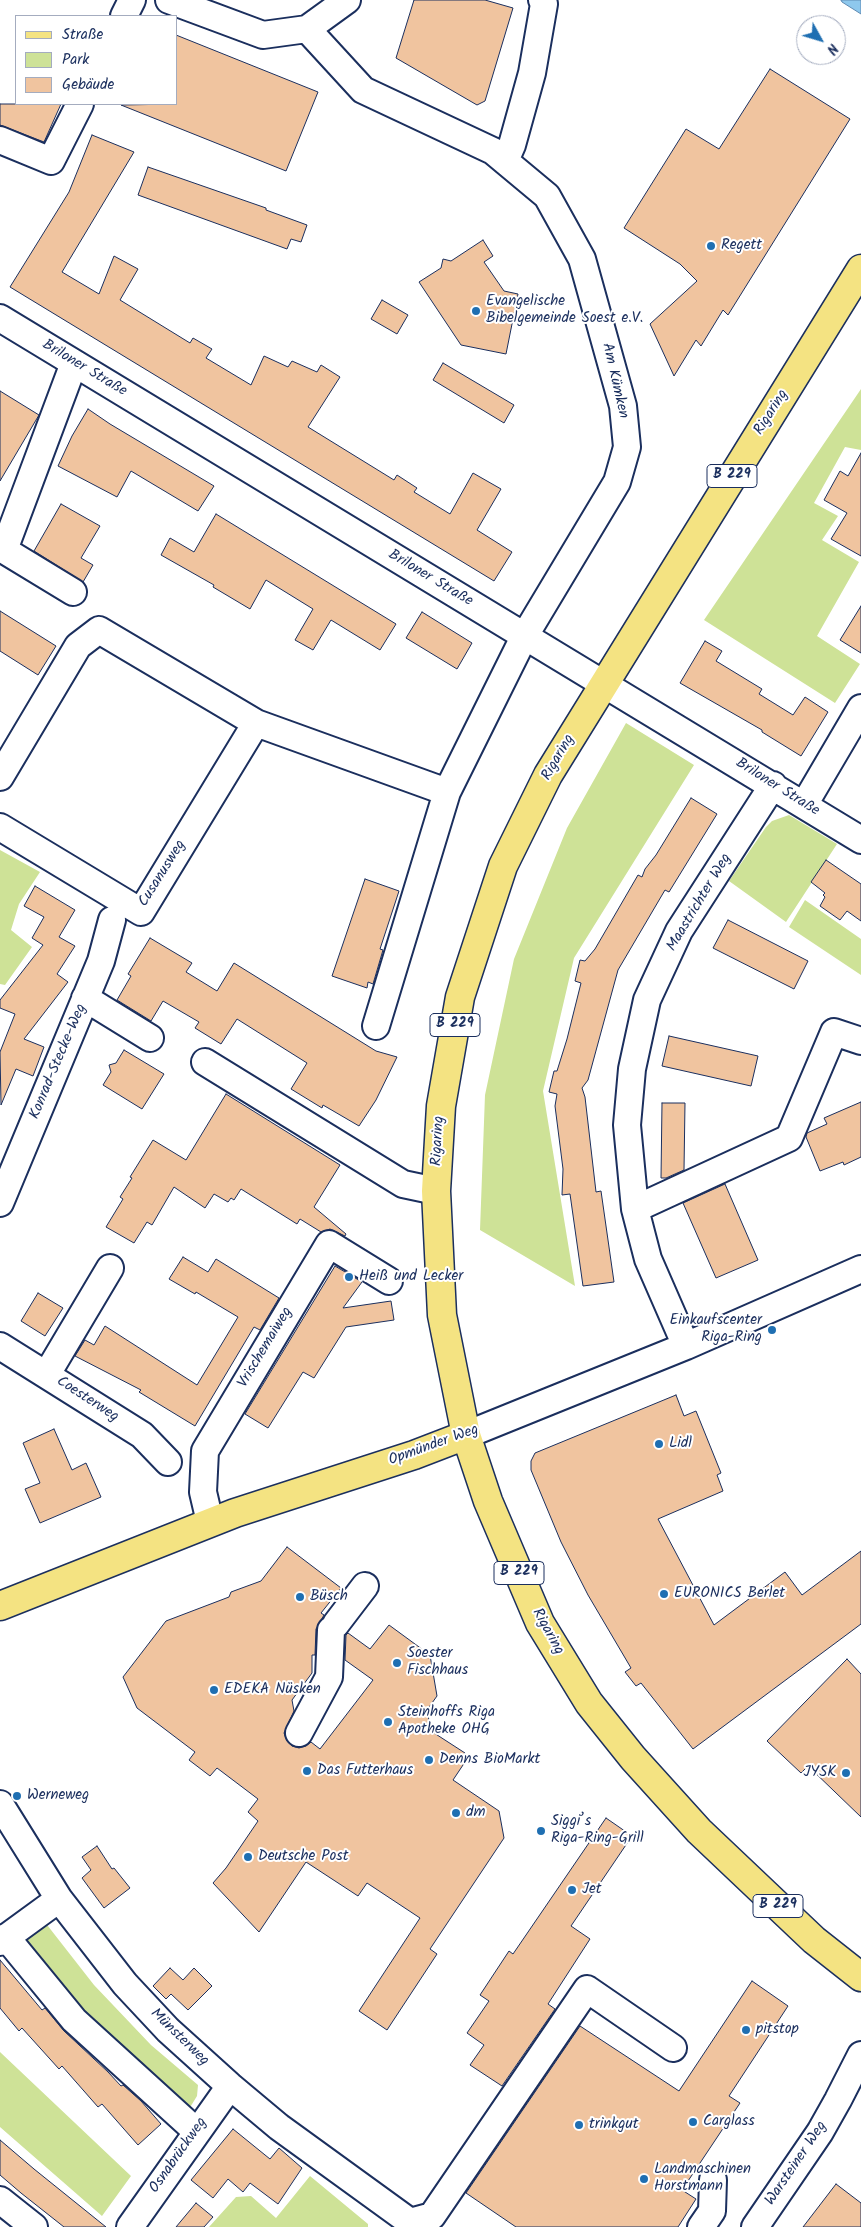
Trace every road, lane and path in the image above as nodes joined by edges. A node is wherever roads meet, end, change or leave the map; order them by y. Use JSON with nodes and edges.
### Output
{"nodes":[{"id":1,"x":132,"y":0,"type":"edge"},
{"id":2,"x":169,"y":0,"type":"edge"},
{"id":3,"x":347,"y":0,"type":"edge"},
{"id":4,"x":542,"y":0,"type":"edge"},
{"id":5,"x":124,"y":15,"type":"edge"},
{"id":6,"x":307,"y":29,"type":"junction"},
{"id":7,"x":79,"y":105,"type":"edge"},
{"id":8,"x":0,"y":140,"type":"edge"},
{"id":9,"x":505,"y":161,"type":"junction"},
{"id":10,"x":861,"y":269,"type":"edge"},
{"id":11,"x":0,"y":318,"type":"edge"},
{"id":12,"x":74,"y":363,"type":"junction"},
{"id":13,"x":73,"y":592,"type":"dead end"},
{"id":14,"x":524,"y":637,"type":"junction"},
{"id":15,"x":604,"y":684,"type":"junction"},
{"id":16,"x":861,"y":708,"type":"edge"},
{"id":17,"x":256,"y":723,"type":"junction"},
{"id":18,"x":0,"y":776,"type":"edge"},
{"id":19,"x":773,"y":785,"type":"junction"},
{"id":20,"x":447,"y":792,"type":"junction"},
{"id":21,"x":804,"y":805,"type":"junction"},
{"id":22,"x":0,"y":827,"type":"edge"},
{"id":23,"x":861,"y":840,"type":"edge"},
{"id":24,"x":112,"y":920,"type":"dead end"},
{"id":25,"x":85,"y":998,"type":"junction"},
{"id":26,"x":376,"y":1026,"type":"dead end"},
{"id":27,"x":150,"y":1038,"type":"dead end"},
{"id":28,"x":861,"y":1041,"type":"edge"},
{"id":29,"x":205,"y":1062,"type":"dead end"},
{"id":30,"x":436,"y":1191,"type":"junction"},
{"id":31,"x":0,"y":1203,"type":"edge"},
{"id":32,"x":635,"y":1209,"type":"junction"},
{"id":33,"x":110,"y":1268,"type":"dead end"},
{"id":34,"x":861,"y":1269,"type":"edge"},
{"id":35,"x":389,"y":1281,"type":"dead end"},
{"id":36,"x":0,"y":1346,"type":"edge"},
{"id":37,"x":686,"y":1346,"type":"junction"},
{"id":38,"x":47,"y":1374,"type":"junction"},
{"id":39,"x":466,"y":1435,"type":"junction"},
{"id":40,"x":168,"y":1462,"type":"dead end"},
{"id":41,"x":210,"y":1522,"type":"junction"},
{"id":42,"x":364,"y":1586,"type":"dead end"},
{"id":43,"x":0,"y":1606,"type":"edge"},
{"id":44,"x":300,"y":1733,"type":"dead end"},
{"id":45,"x":0,"y":1804,"type":"edge"},
{"id":46,"x":59,"y":1899,"type":"junction"},
{"id":47,"x":3,"y":1939,"type":"edge"},
{"id":48,"x":861,"y":1977,"type":"edge"},
{"id":49,"x":672,"y":2048,"type":"dead end"},
{"id":50,"x":861,"y":2054,"type":"edge"},
{"id":51,"x":861,"y":2079,"type":"edge"},
{"id":52,"x":230,"y":2086,"type":"junction"},
{"id":53,"x":838,"y":2100,"type":"junction"},
{"id":54,"x":196,"y":2131,"type":"junction"},
{"id":55,"x":713,"y":2180,"type":"dead end"},
{"id":56,"x":0,"y":2200,"type":"edge"},
{"id":57,"x":34,"y":2227,"type":"edge"},
{"id":58,"x":130,"y":2227,"type":"edge"},
{"id":59,"x":701,"y":2227,"type":"edge"},
{"id":60,"x":755,"y":2227,"type":"edge"}],
"edges":[{"from":1,"to":5,"type":"street"},
{"from":2,"to":6,"type":"street"},
{"from":3,"to":6,"type":"street"},
{"from":4,"to":9,"type":"street"},
{"from":6,"to":9,"type":"street","name":"Am Kümken"},
{"from":7,"to":8,"type":"street"},
{"from":9,"to":14,"type":"street","name":"Am Kümken"},
{"from":10,"to":15,"type":"main road","name":"Rigaring","number":"B 229"},
{"from":11,"to":12,"type":"street","name":"Briloner Straße"},
{"from":12,"to":13,"type":"street"},
{"from":12,"to":14,"type":"street","name":"Briloner Straße"},
{"from":14,"to":15,"type":"street","name":"Briloner Straße"},
{"from":14,"to":20,"type":"street","name":"Am Kümken"},
{"from":15,"to":19,"type":"street","name":"Briloner Straße"},
{"from":15,"to":30,"type":"main road","name":"Rigaring","number":"B 229"},
{"from":16,"to":21,"type":"street"},
{"from":17,"to":18,"type":"street"},
{"from":17,"to":20,"type":"street"},
{"from":17,"to":22,"type":"street","name":"Cusanusweg"},
{"from":19,"to":21,"type":"street","name":"Briloner Straße"},
{"from":19,"to":32,"type":"street","name":"Maastrichter Weg"},
{"from":20,"to":26,"type":"street","name":"Am Kümken"},
{"from":21,"to":23,"type":"street","name":"Briloner Straße"},
{"from":24,"to":25,"type":"street","name":"Konrad-Stecke-Weg"},
{"from":25,"to":27,"type":"street"},
{"from":25,"to":31,"type":"street","name":"Konrad-Stecke-Weg"},
{"from":28,"to":32,"type":"street"},
{"from":29,"to":30,"type":"street"},
{"from":30,"to":39,"type":"main road","name":"Rigaring","number":"B 229"},
{"from":32,"to":37,"type":"street","name":"Maastrichter Weg"},
{"from":33,"to":38,"type":"street"},
{"from":34,"to":37,"type":"street","name":"Opmünder Weg"},
{"from":35,"to":41,"type":"street","name":"Vrischemaiweg"},
{"from":36,"to":38,"type":"street","name":"Coesterweg"},
{"from":37,"to":39,"type":"street","name":"Opmünder Weg"},
{"from":38,"to":40,"type":"street","name":"Coesterweg"},
{"from":39,"to":41,"type":"main road","name":"Opmünder Weg"},
{"from":39,"to":48,"type":"main road","name":"Rigaring","number":"B 229"},
{"from":41,"to":43,"type":"main road","name":"Opmünder Weg"},
{"from":42,"to":44,"type":"street"},
{"from":45,"to":46,"type":"street","name":"Münsterweg"},
{"from":46,"to":47,"type":"street"},
{"from":46,"to":52,"type":"street","name":"Münsterweg"},
{"from":47,"to":54,"type":"street"},
{"from":49,"to":52,"type":"street","name":"Münsterweg"},
{"from":50,"to":53,"type":"street","name":"Warsteiner Weg"},
{"from":51,"to":53,"type":"street","name":"Warsteiner Weg"},
{"from":52,"to":54,"type":"street","name":"Osnabrückweg"},
{"from":53,"to":60,"type":"street","name":"Warsteiner Weg"},
{"from":54,"to":58,"type":"street","name":"Osnabrückweg"},
{"from":55,"to":59,"type":"street"},
{"from":56,"to":57,"type":"street"}]}
